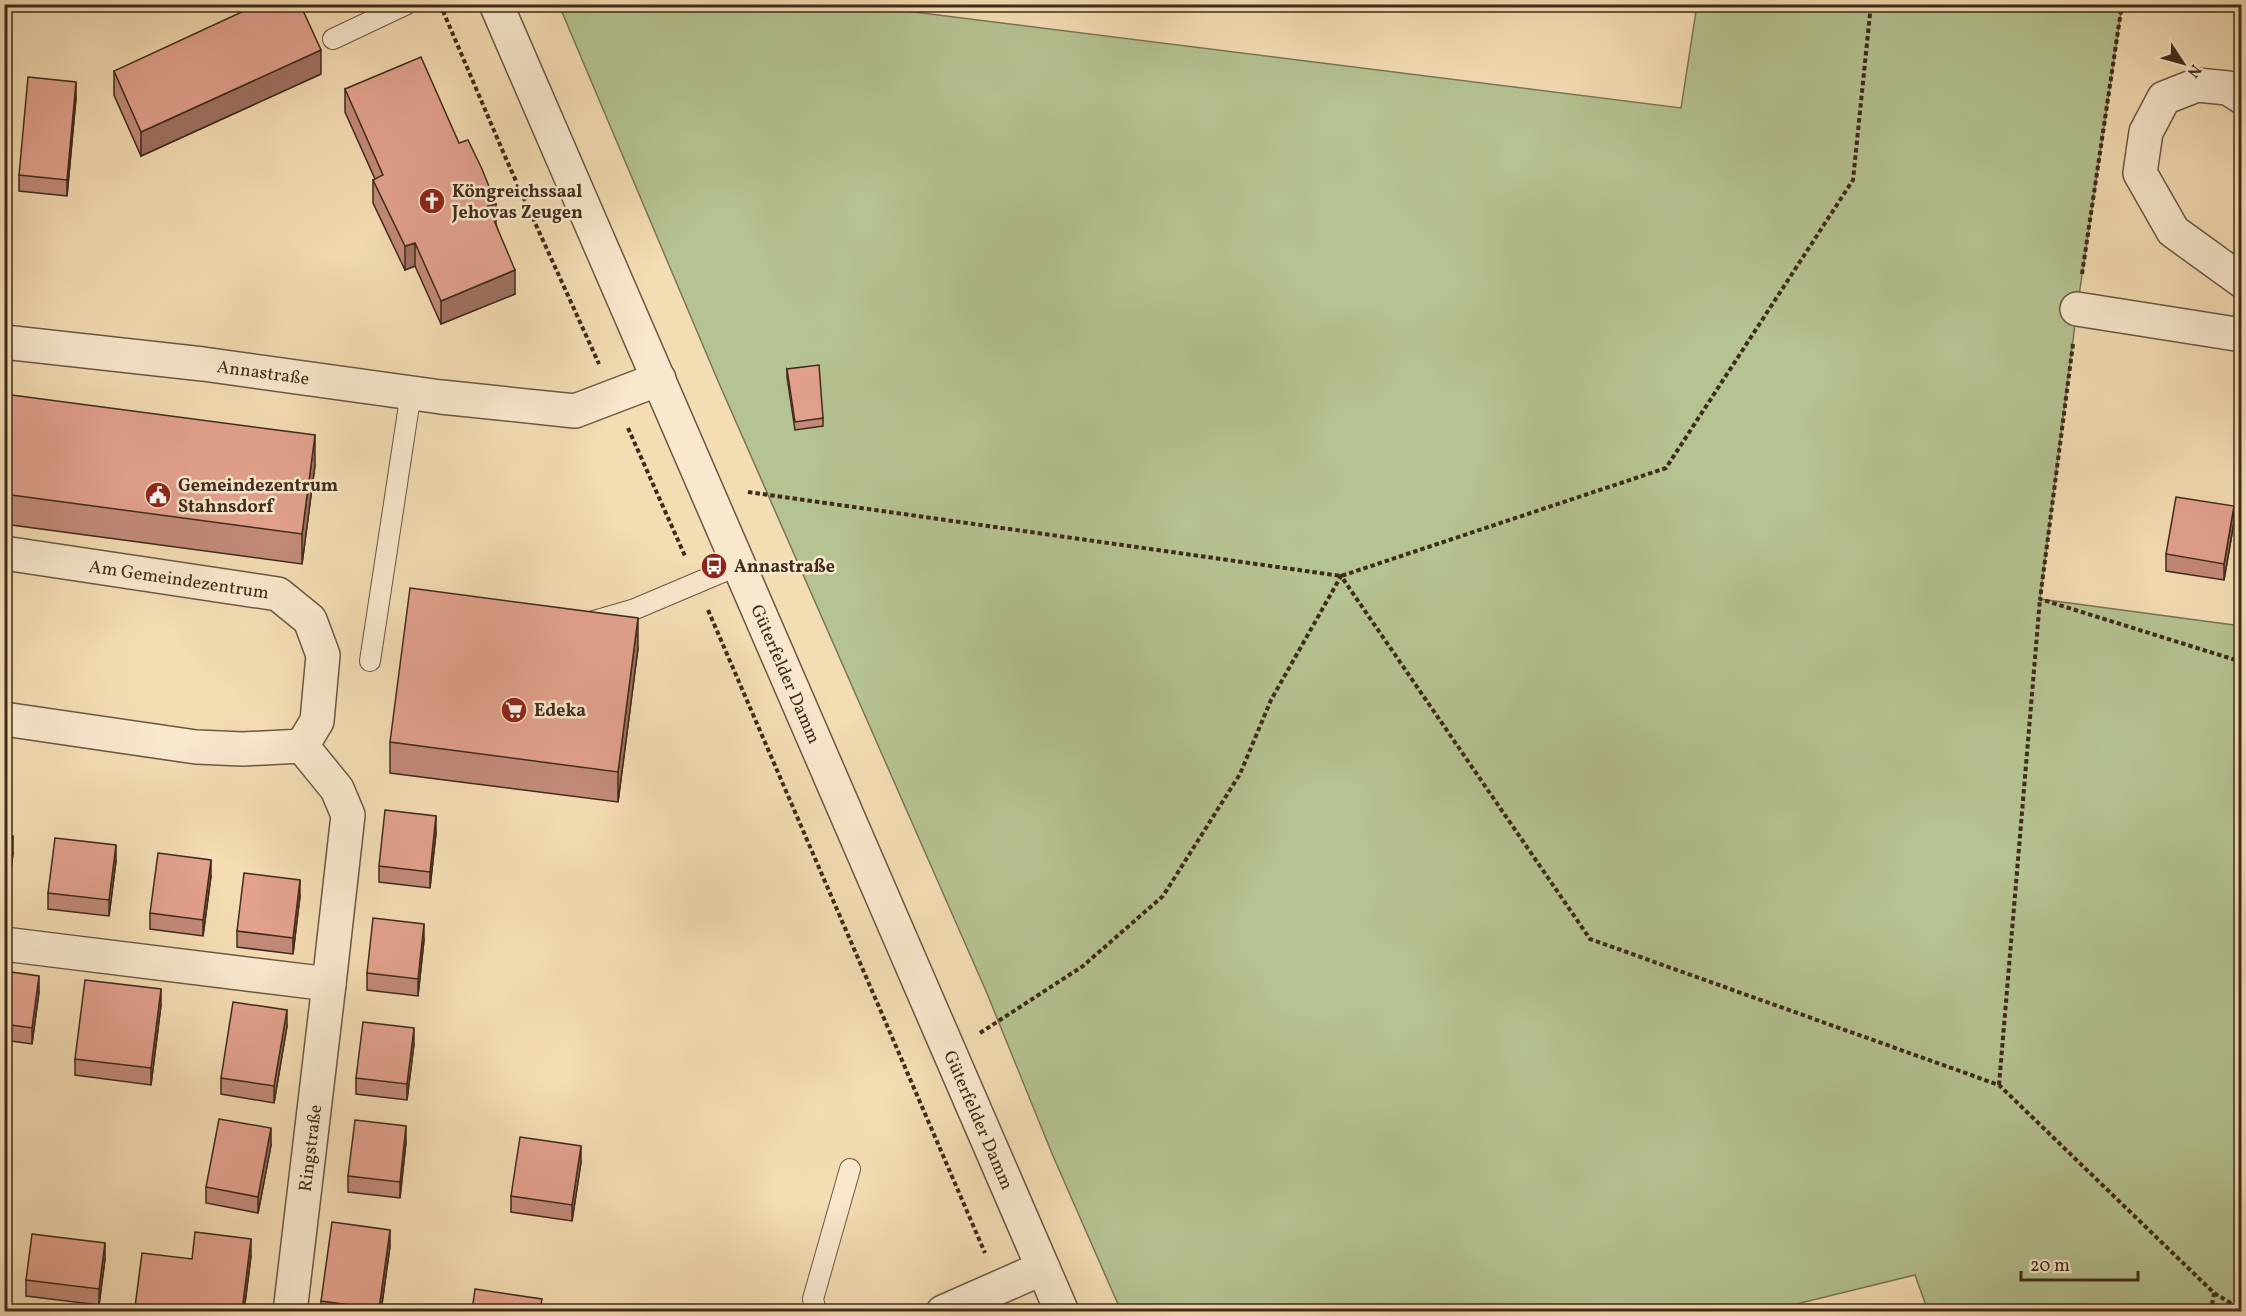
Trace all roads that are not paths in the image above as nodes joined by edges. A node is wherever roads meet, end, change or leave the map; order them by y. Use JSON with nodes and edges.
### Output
{"nodes":[{"id":1,"x":406,"y":4,"type":"edge"},
{"id":2,"x":496,"y":4,"type":"edge"},
{"id":3,"x":333,"y":39,"type":"dead end"},
{"id":4,"x":2241,"y":97,"type":"edge"},
{"id":5,"x":2241,"y":281,"type":"edge"},
{"id":6,"x":2077,"y":309,"type":"road end"},
{"id":7,"x":2241,"y":335,"type":"edge"},
{"id":8,"x":4,"y":342,"type":"edge"},
{"id":9,"x":658,"y":379,"type":"junction"},
{"id":10,"x":411,"y":392,"type":"junction"},
{"id":11,"x":4,"y":553,"type":"edge"},
{"id":12,"x":739,"y":565,"type":"junction"},
{"id":13,"x":587,"y":623,"type":"edge"},
{"id":14,"x":370,"y":661,"type":"dead end"},
{"id":15,"x":4,"y":719,"type":"edge"},
{"id":16,"x":302,"y":746,"type":"junction"},
{"id":17,"x":4,"y":944,"type":"edge"},
{"id":18,"x":329,"y":984,"type":"junction"},
{"id":19,"x":850,"y":1170,"type":"dead end"},
{"id":20,"x":1043,"y":1268,"type":"junction"},
{"id":21,"x":290,"y":1311,"type":"edge"},
{"id":22,"x":816,"y":1311,"type":"edge"},
{"id":23,"x":943,"y":1311,"type":"edge"},
{"id":24,"x":1062,"y":1311,"type":"edge"}],
"edges":[{"from":1,"to":3,"type":"lane"},
{"from":2,"to":9,"type":"street","name":"Güterfelder Damm"},
{"from":4,"to":5,"type":"street"},
{"from":6,"to":7,"type":"street"},
{"from":8,"to":10,"type":"street","name":"Annastraße"},
{"from":9,"to":10,"type":"street","name":"Annastraße"},
{"from":9,"to":12,"type":"street","name":"Güterfelder Damm"},
{"from":10,"to":14,"type":"lane"},
{"from":11,"to":16,"type":"street","name":"Am Gemeindezentrum"},
{"from":12,"to":13,"type":"lane"},
{"from":12,"to":20,"type":"street","name":"Güterfelder Damm"},
{"from":15,"to":16,"type":"street"},
{"from":16,"to":18,"type":"street","name":"Ringstraße"},
{"from":17,"to":18,"type":"street"},
{"from":18,"to":21,"type":"street","name":"Ringstraße"},
{"from":19,"to":22,"type":"lane"},
{"from":20,"to":23,"type":"street"},
{"from":20,"to":24,"type":"street","name":"Güterfelder Damm"}]}
